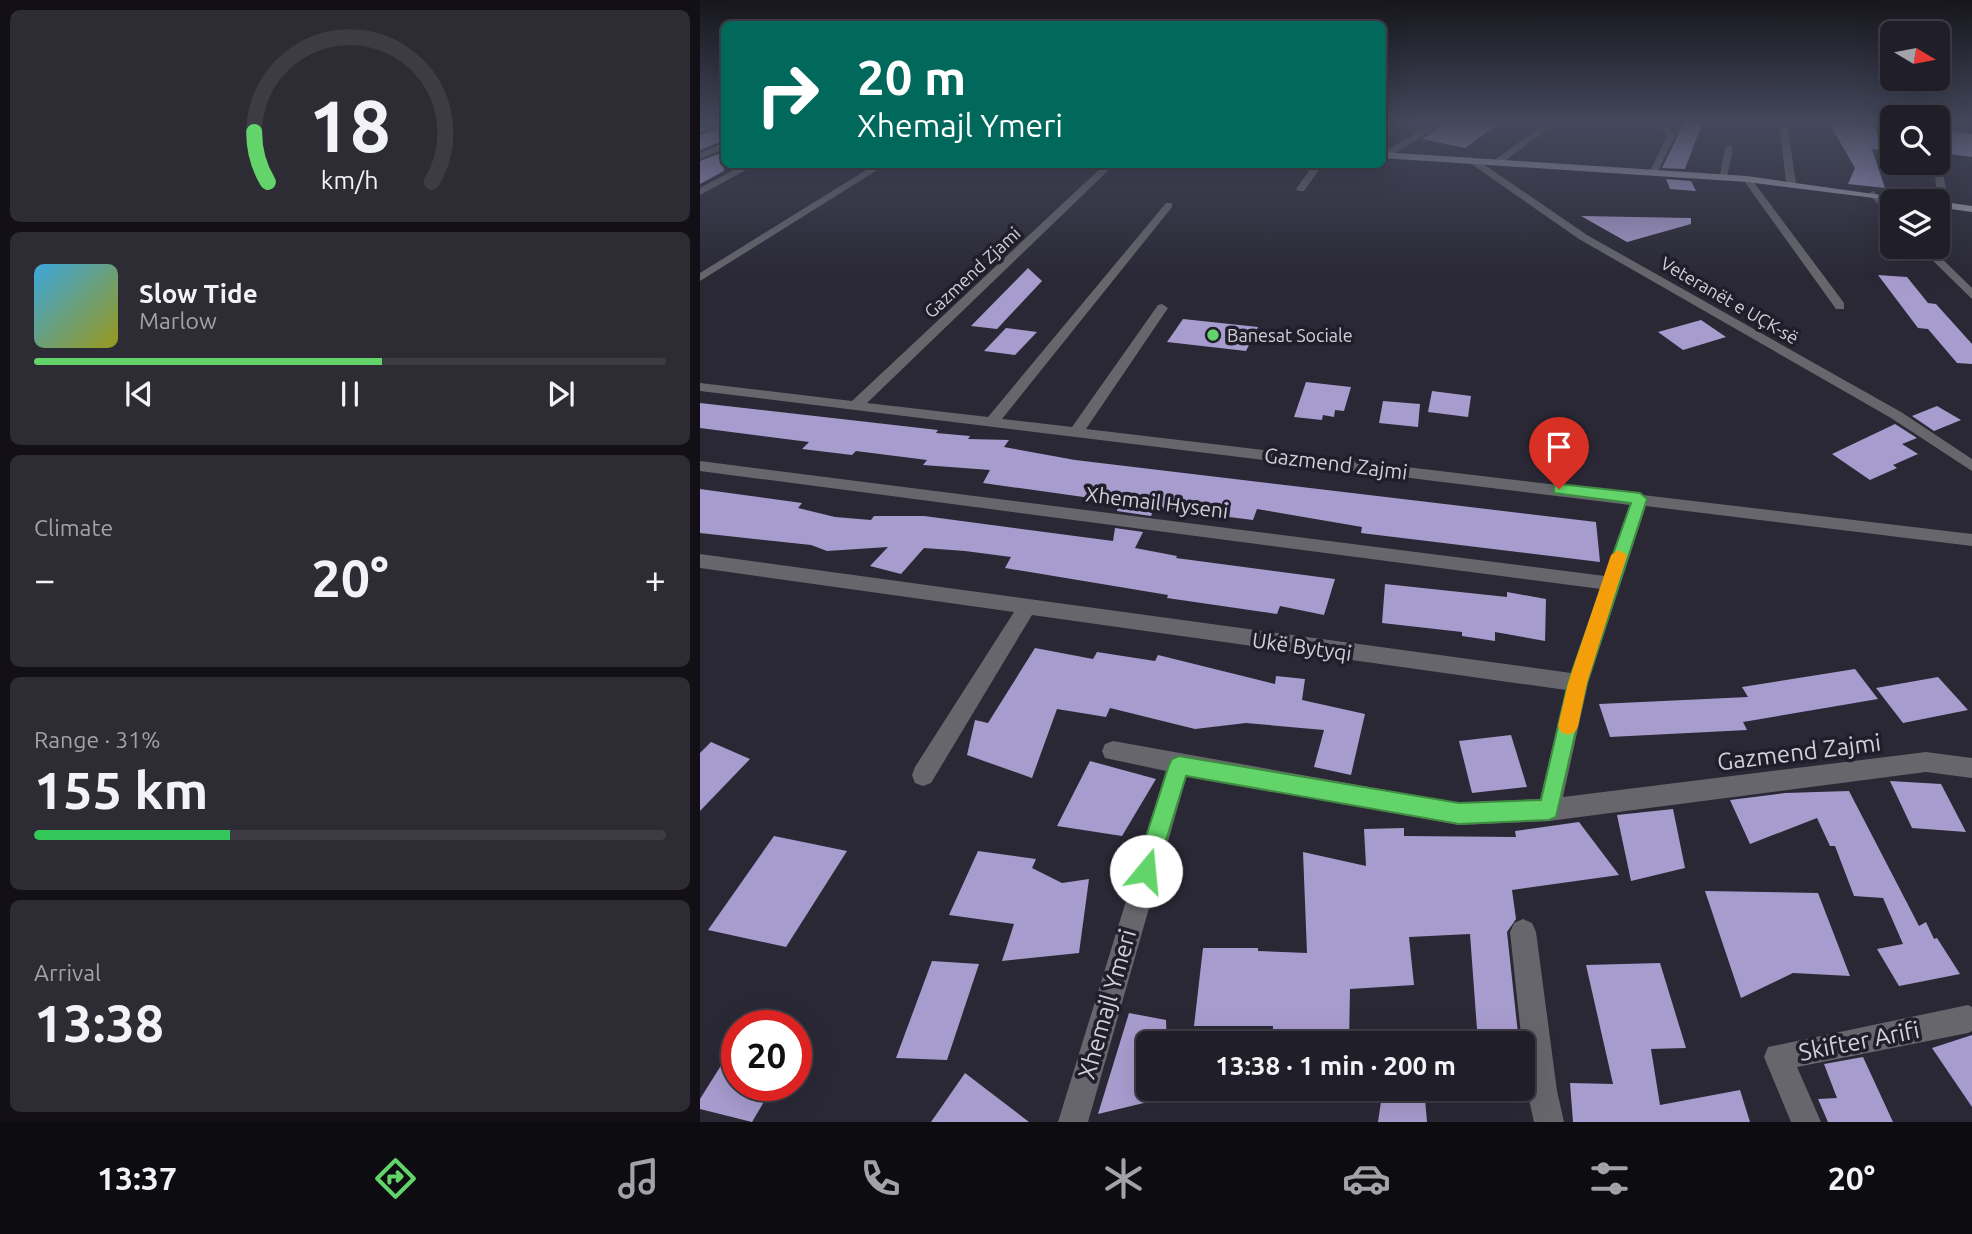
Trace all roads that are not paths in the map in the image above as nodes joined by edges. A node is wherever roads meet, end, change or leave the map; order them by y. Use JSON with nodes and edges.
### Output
{"nodes":[{"id":1,"x":736,"y":173,"type":"edge"},
{"id":2,"x":868,"y":173,"type":"edge"},
{"id":3,"x":1101,"y":173,"type":"edge"},
{"id":4,"x":1312,"y":173,"type":"edge"},
{"id":5,"x":1491,"y":173,"type":"edge"},
{"id":6,"x":1681,"y":173,"type":"edge"},
{"id":7,"x":1723,"y":173,"type":"edge"},
{"id":8,"x":1790,"y":173,"type":"edge"},
{"id":9,"x":1722,"y":177,"type":"junction"},
{"id":10,"x":1747,"y":178,"type":"junction"},
{"id":11,"x":1791,"y":183,"type":"junction"},
{"id":12,"x":1301,"y":189,"type":"dead end"},
{"id":13,"x":700,"y":192,"type":"edge"},
{"id":14,"x":1872,"y":194,"type":"junction"},
{"id":15,"x":1880,"y":195,"type":"edge"},
{"id":16,"x":1880,"y":202,"type":"edge"},
{"id":17,"x":1169,"y":205,"type":"dead end"},
{"id":18,"x":1950,"y":206,"type":"edge"},
{"id":19,"x":1972,"y":209,"type":"edge"},
{"id":20,"x":1936,"y":259,"type":"edge"},
{"id":21,"x":700,"y":278,"type":"edge"},
{"id":22,"x":1972,"y":295,"type":"edge"},
{"id":23,"x":1840,"y":306,"type":"dead end"},
{"id":24,"x":1162,"y":308,"type":"dead end"},
{"id":25,"x":700,"y":387,"type":"edge"},
{"id":26,"x":856,"y":405,"type":"junction"},
{"id":27,"x":993,"y":421,"type":"junction"},
{"id":28,"x":1076,"y":432,"type":"junction"},
{"id":29,"x":700,"y":466,"type":"edge"},
{"id":30,"x":1972,"y":466,"type":"edge"},
{"id":31,"x":1640,"y":499,"type":"junction"},
{"id":32,"x":1972,"y":540,"type":"edge"},
{"id":33,"x":700,"y":561,"type":"edge"},
{"id":34,"x":1609,"y":583,"type":"junction"},
{"id":35,"x":1026,"y":608,"type":"junction"},
{"id":36,"x":1578,"y":683,"type":"junction"},
{"id":37,"x":1114,"y":751,"type":"dead end"},
{"id":38,"x":1179,"y":765,"type":"junction"},
{"id":39,"x":1972,"y":768,"type":"edge"},
{"id":40,"x":923,"y":775,"type":"dead end"},
{"id":41,"x":1549,"y":810,"type":"junction"},
{"id":42,"x":1523,"y":932,"type":"dead end"},
{"id":43,"x":1968,"y":1019,"type":"dead end"},
{"id":44,"x":1073,"y":1122,"type":"edge"},
{"id":45,"x":1549,"y":1122,"type":"edge"},
{"id":46,"x":1806,"y":1122,"type":"edge"}],
"edges":[{"from":1,"to":13,"type":"street"},
{"from":2,"to":21,"type":"street"},
{"from":3,"to":26,"type":"street","name":"Gazmend Zjami"},
{"from":4,"to":12,"type":"street"},
{"from":5,"to":30,"type":"street","name":"Veteranët e UÇK-së"},
{"from":6,"to":9,"type":"main road"},
{"from":7,"to":9,"type":"street"},
{"from":8,"to":11,"type":"street"},
{"from":9,"to":10,"type":"main road"},
{"from":10,"to":11,"type":"main road"},
{"from":10,"to":23,"type":"street"},
{"from":11,"to":14,"type":"main road"},
{"from":14,"to":15,"type":"main road"},
{"from":14,"to":16,"type":"street"},
{"from":17,"to":27,"type":"street"},
{"from":18,"to":19,"type":"main road"},
{"from":20,"to":22,"type":"street"},
{"from":24,"to":28,"type":"street"},
{"from":25,"to":26,"type":"street","name":"Gazmend Zajmi"},
{"from":26,"to":27,"type":"street","name":"Gazmend Zajmi"},
{"from":27,"to":28,"type":"street","name":"Gazmend Zajmi"},
{"from":28,"to":31,"type":"street","name":"Gazmend Zajmi"},
{"from":29,"to":34,"type":"street","name":"Xhemail Hyseni"},
{"from":31,"to":32,"type":"street","name":"Gazmend Zajmi"},
{"from":31,"to":34,"type":"street"},
{"from":33,"to":35,"type":"street","name":"Ukë Bytyqi"},
{"from":34,"to":36,"type":"street"},
{"from":35,"to":36,"type":"street","name":"Ukë Bytyqi"},
{"from":35,"to":40,"type":"street"},
{"from":36,"to":41,"type":"street"},
{"from":37,"to":38,"type":"street"},
{"from":38,"to":41,"type":"street"},
{"from":38,"to":44,"type":"street","name":"Xhemajl Ymeri"},
{"from":39,"to":41,"type":"street","name":"Gazmend Zajmi"},
{"from":42,"to":45,"type":"street"},
{"from":43,"to":46,"type":"street","name":"Skifter Arifi"}]}
